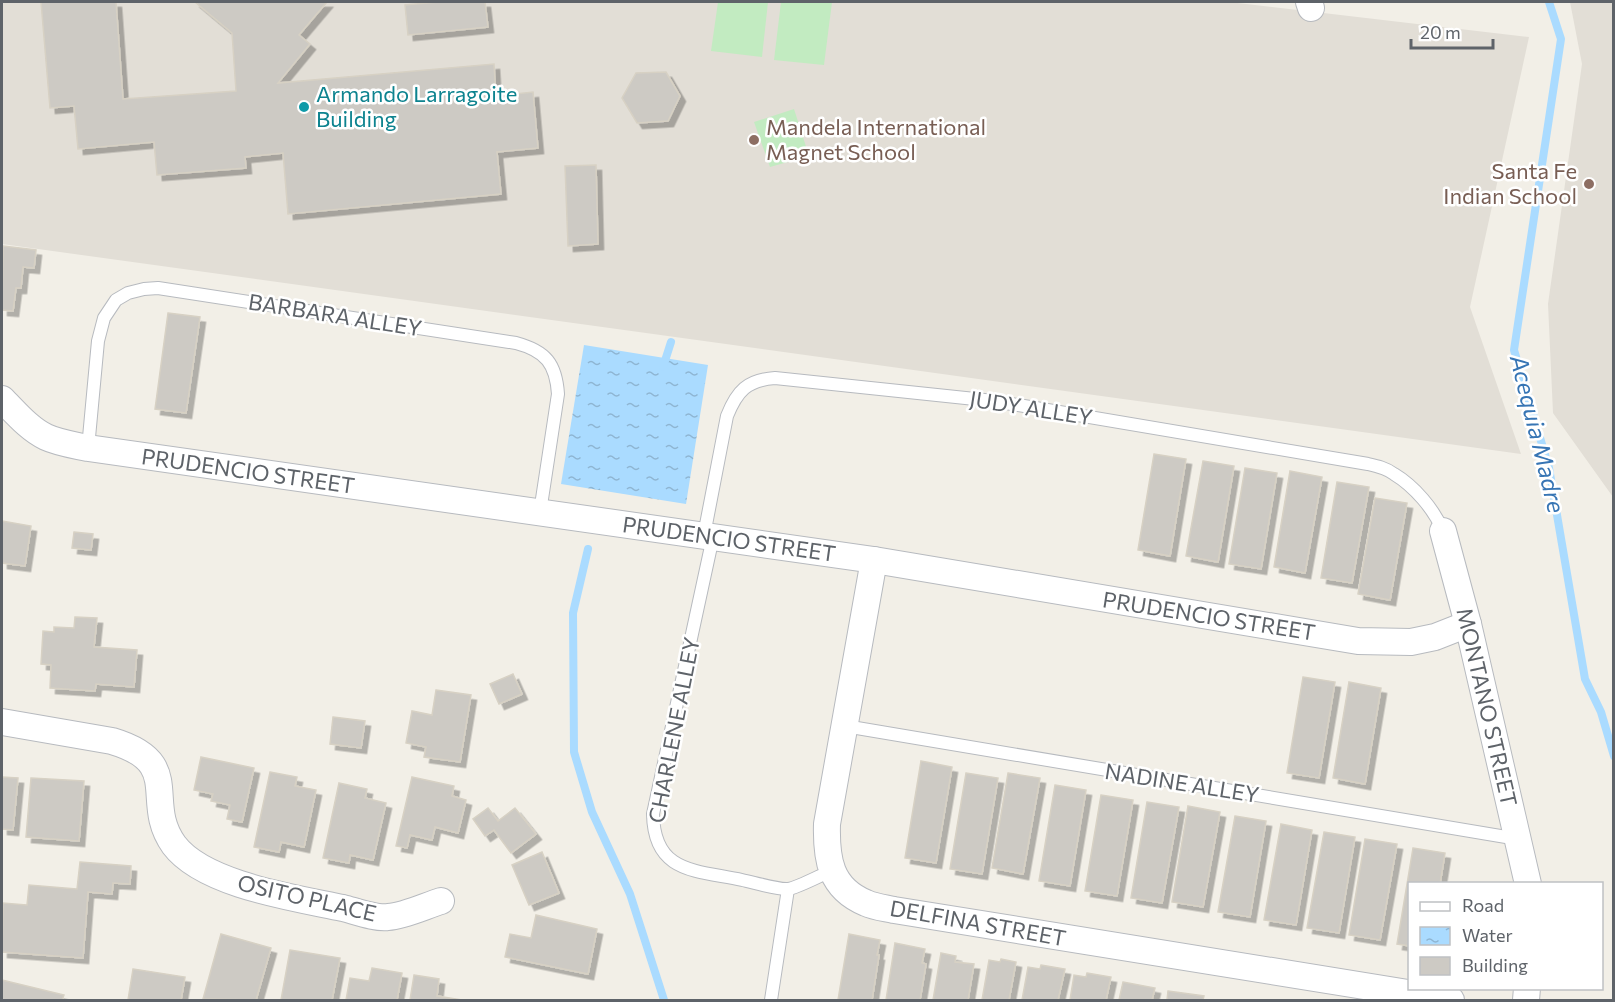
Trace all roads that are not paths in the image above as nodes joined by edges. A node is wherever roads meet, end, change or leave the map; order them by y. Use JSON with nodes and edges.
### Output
{"nodes":[{"id":1,"x":2,"y":399,"type":"edge"},
{"id":2,"x":88,"y":448,"type":"junction"},
{"id":3,"x":540,"y":512,"type":"junction"},
{"id":4,"x":1443,"y":531,"type":"joint"},
{"id":5,"x":708,"y":536,"type":"junction"},
{"id":6,"x":874,"y":560,"type":"junction"},
{"id":7,"x":1468,"y":624,"type":"junction"},
{"id":8,"x":2,"y":722,"type":"edge"},
{"id":9,"x":845,"y":726,"type":"junction"},
{"id":10,"x":1519,"y":839,"type":"junction"},
{"id":11,"x":831,"y":871,"type":"junction"},
{"id":12,"x":1528,"y":882,"type":"edge"},
{"id":13,"x":788,"y":889,"type":"junction"},
{"id":14,"x":441,"y":901,"type":"dead end"},
{"id":15,"x":771,"y":1000,"type":"edge"},
{"id":16,"x":1451,"y":1000,"type":"edge"}],
"edges":[{"from":1,"to":2,"type":"street","name":"PRUDENCIO STREET"},
{"from":2,"to":3,"type":"street","name":"PRUDENCIO STREET"},
{"from":2,"to":3,"type":"lane","name":"BARBARA ALLEY"},
{"from":3,"to":5,"type":"street","name":"PRUDENCIO STREET"},
{"from":4,"to":5,"type":"lane","name":"JUDY ALLEY"},
{"from":4,"to":7,"type":"street","name":"MONTANO STREET"},
{"from":5,"to":6,"type":"street","name":"PRUDENCIO STREET"},
{"from":5,"to":13,"type":"lane","name":"CHARLENE ALLEY"},
{"from":6,"to":7,"type":"street","name":"PRUDENCIO STREET"},
{"from":6,"to":9,"type":"street"},
{"from":7,"to":10,"type":"street","name":"MONTANO STREET"},
{"from":8,"to":14,"type":"street","name":"OSITO PLACE"},
{"from":9,"to":10,"type":"lane","name":"NADINE ALLEY"},
{"from":9,"to":11,"type":"street"},
{"from":10,"to":12,"type":"street","name":"MONTANO STREET"},
{"from":11,"to":13,"type":"lane"},
{"from":11,"to":16,"type":"street","name":"DELFINA STREET"},
{"from":13,"to":15,"type":"lane"}]}
